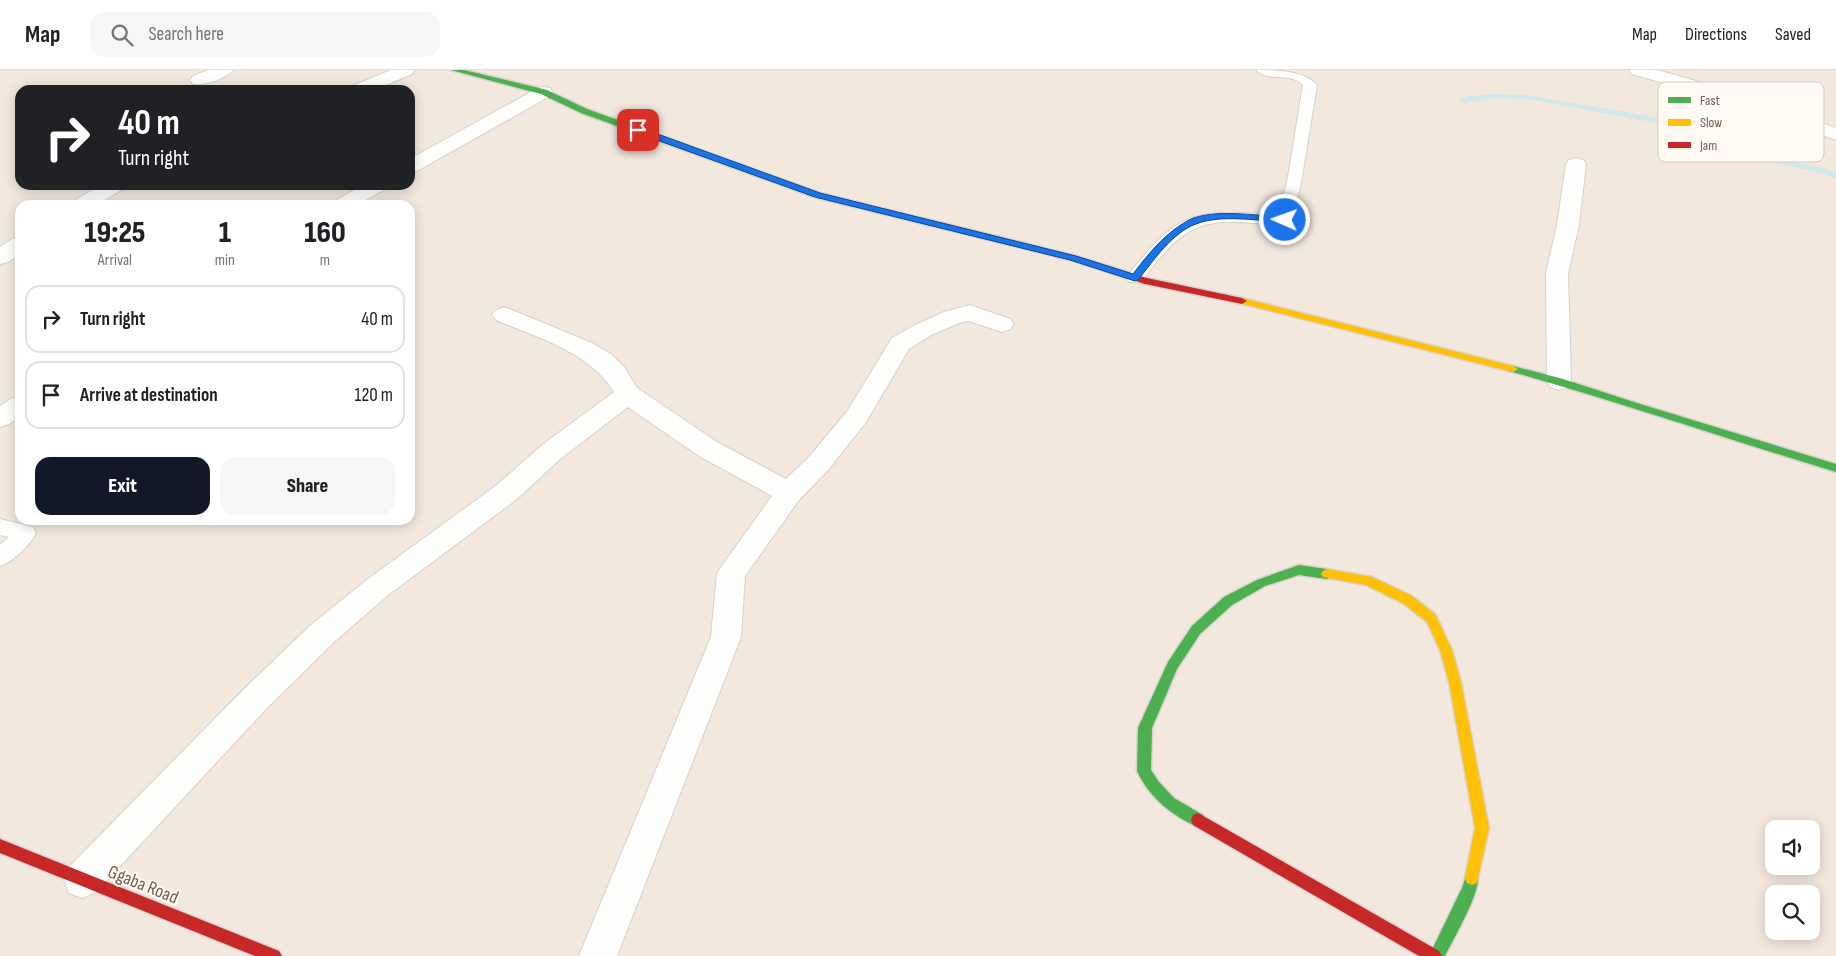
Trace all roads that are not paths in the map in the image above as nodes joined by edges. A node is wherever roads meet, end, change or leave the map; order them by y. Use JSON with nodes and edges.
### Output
{"nodes":[{"id":1,"x":224,"y":70,"type":"edge"},
{"id":2,"x":406,"y":70,"type":"edge"},
{"id":3,"x":456,"y":70,"type":"edge"},
{"id":4,"x":1262,"y":70,"type":"edge"},
{"id":5,"x":1638,"y":70,"type":"edge"},
{"id":6,"x":199,"y":80,"type":"dead end"},
{"id":7,"x":1680,"y":82,"type":"edge"},
{"id":8,"x":370,"y":85,"type":"edge"},
{"id":9,"x":544,"y":92,"type":"junction"},
{"id":10,"x":1824,"y":130,"type":"edge"},
{"id":11,"x":1836,"y":134,"type":"edge"},
{"id":12,"x":415,"y":164,"type":"edge"},
{"id":13,"x":1576,"y":164,"type":"dead end"},
{"id":14,"x":107,"y":190,"type":"edge"},
{"id":15,"x":369,"y":190,"type":"edge"},
{"id":16,"x":90,"y":200,"type":"edge"},
{"id":17,"x":351,"y":200,"type":"edge"},
{"id":18,"x":15,"y":247,"type":"edge"},
{"id":19,"x":0,"y":257,"type":"edge"},
{"id":20,"x":1135,"y":278,"type":"junction"},
{"id":21,"x":504,"y":315,"type":"dead end"},
{"id":22,"x":1002,"y":324,"type":"dead end"},
{"id":23,"x":1559,"y":381,"type":"junction"},
{"id":24,"x":628,"y":394,"type":"junction"},
{"id":25,"x":15,"y":409,"type":"edge"},
{"id":26,"x":0,"y":418,"type":"edge"},
{"id":27,"x":1836,"y":468,"type":"edge"},
{"id":28,"x":789,"y":493,"type":"junction"},
{"id":29,"x":0,"y":527,"type":"edge"},
{"id":30,"x":0,"y":558,"type":"edge"},
{"id":31,"x":0,"y":846,"type":"edge"},
{"id":32,"x":82,"y":880,"type":"junction"},
{"id":33,"x":271,"y":956,"type":"edge"},
{"id":34,"x":598,"y":956,"type":"edge"},
{"id":35,"x":1435,"y":956,"type":"edge"}],
"edges":[{"from":1,"to":6,"type":"street"},
{"from":2,"to":8,"type":"street"},
{"from":3,"to":9,"type":"street"},
{"from":4,"to":20,"type":"lane"},
{"from":5,"to":7,"type":"street"},
{"from":9,"to":12,"type":"street"},
{"from":9,"to":20,"type":"street"},
{"from":10,"to":11,"type":"street"},
{"from":13,"to":23,"type":"street"},
{"from":14,"to":16,"type":"street"},
{"from":15,"to":17,"type":"street"},
{"from":18,"to":19,"type":"street"},
{"from":20,"to":23,"type":"street"},
{"from":21,"to":24,"type":"street"},
{"from":22,"to":28,"type":"street"},
{"from":23,"to":27,"type":"street"},
{"from":24,"to":28,"type":"street"},
{"from":24,"to":32,"type":"street"},
{"from":25,"to":26,"type":"street"},
{"from":28,"to":34,"type":"street"},
{"from":29,"to":30,"type":"lane"},
{"from":31,"to":32,"type":"street","name":"Ggaba Road"},
{"from":32,"to":33,"type":"street","name":"Ggaba Road"},
{"from":35,"to":35,"type":"street"}]}
